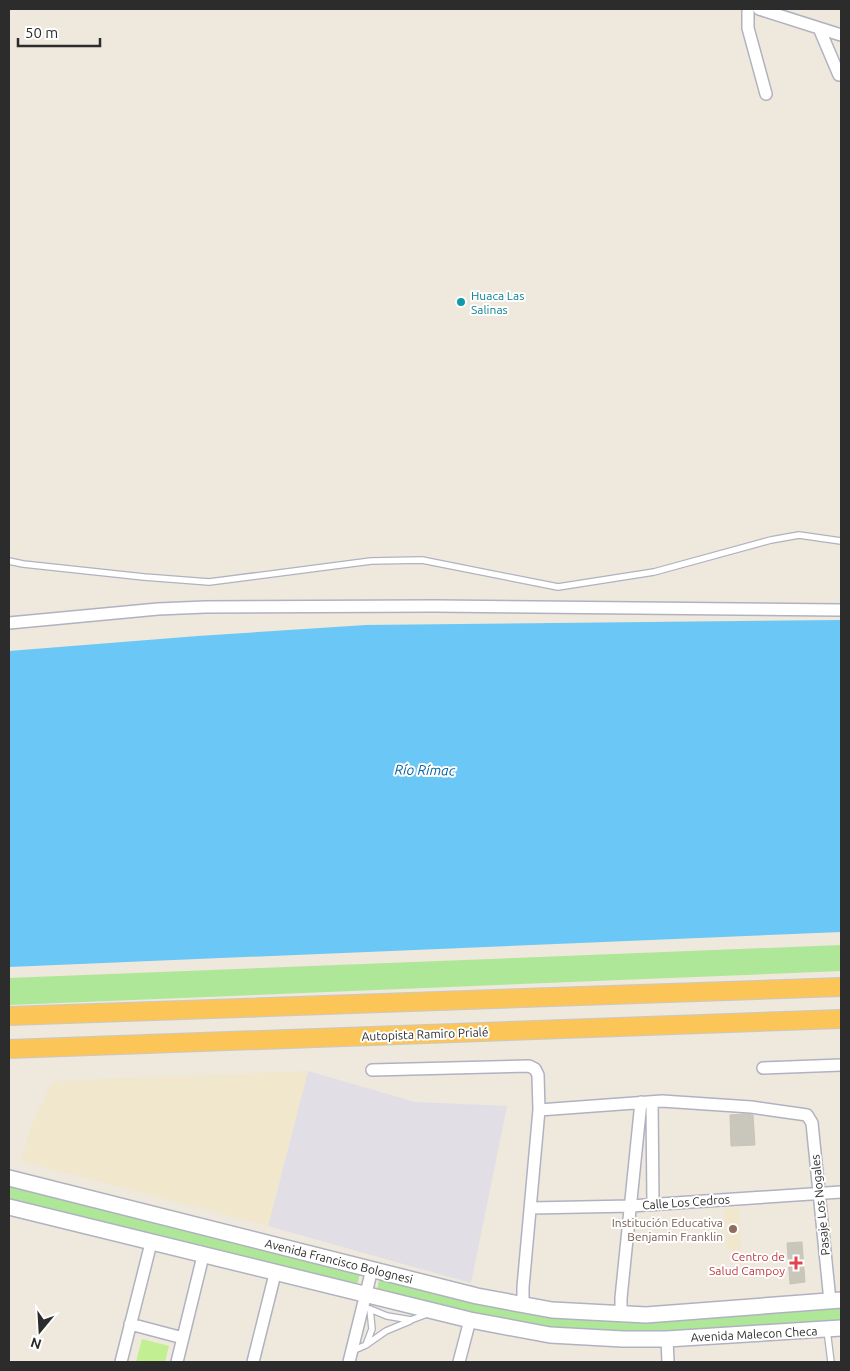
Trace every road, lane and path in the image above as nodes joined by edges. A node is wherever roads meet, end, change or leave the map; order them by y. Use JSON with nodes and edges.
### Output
{"nodes":[{"id":1,"x":748,"y":9,"type":"edge"},
{"id":2,"x":759,"y":9,"type":"edge"},
{"id":3,"x":819,"y":28,"type":"junction"},
{"id":4,"x":841,"y":35,"type":"edge"},
{"id":5,"x":840,"y":75,"type":"dead end"},
{"id":6,"x":766,"y":94,"type":"dead end"},
{"id":7,"x":841,"y":541,"type":"edge"},
{"id":8,"x":9,"y":561,"type":"edge"},
{"id":9,"x":841,"y":610,"type":"edge"},
{"id":10,"x":9,"y":623,"type":"edge"},
{"id":11,"x":841,"y":987,"type":"edge"},
{"id":12,"x":9,"y":1016,"type":"edge"},
{"id":13,"x":841,"y":1019,"type":"edge"},
{"id":14,"x":9,"y":1049,"type":"edge"},
{"id":15,"x":841,"y":1065,"type":"edge"},
{"id":16,"x":763,"y":1068,"type":"dead end"},
{"id":17,"x":372,"y":1070,"type":"dead end"},
{"id":18,"x":646,"y":1102,"type":"junction"},
{"id":19,"x":539,"y":1110,"type":"junction"},
{"id":20,"x":9,"y":1178,"type":"edge"},
{"id":21,"x":841,"y":1192,"type":"edge"},
{"id":22,"x":819,"y":1194,"type":"junction"},
{"id":23,"x":653,"y":1204,"type":"junction"},
{"id":24,"x":631,"y":1206,"type":"junction"},
{"id":25,"x":9,"y":1207,"type":"edge"},
{"id":26,"x":531,"y":1208,"type":"junction"},
{"id":27,"x":151,"y":1243,"type":"junction"},
{"id":28,"x":203,"y":1256,"type":"junction"},
{"id":29,"x":372,"y":1270,"type":"junction"},
{"id":30,"x":275,"y":1274,"type":"junction"},
{"id":31,"x":836,"y":1300,"type":"edge"},
{"id":32,"x":366,"y":1304,"type":"junction"},
{"id":33,"x":523,"y":1305,"type":"junction"},
{"id":34,"x":433,"y":1312,"type":"junction"},
{"id":35,"x":621,"y":1314,"type":"junction"},
{"id":36,"x":673,"y":1314,"type":"joint"},
{"id":37,"x":411,"y":1320,"type":"junction"},
{"id":38,"x":470,"y":1320,"type":"junction"},
{"id":39,"x":130,"y":1324,"type":"junction"},
{"id":40,"x":834,"y":1329,"type":"edge"},
{"id":41,"x":183,"y":1338,"type":"junction"},
{"id":42,"x":667,"y":1338,"type":"junction"},
{"id":43,"x":366,"y":1345,"type":"junction"},
{"id":44,"x":350,"y":1357,"type":"edge"},
{"id":45,"x":257,"y":1361,"type":"edge"},
{"id":46,"x":121,"y":1362,"type":"edge"},
{"id":47,"x":177,"y":1362,"type":"edge"},
{"id":48,"x":459,"y":1362,"type":"edge"},
{"id":49,"x":668,"y":1362,"type":"edge"},
{"id":50,"x":831,"y":1362,"type":"edge"}],
"edges":[{"from":1,"to":6,"type":"street"},
{"from":2,"to":3,"type":"street"},
{"from":3,"to":4,"type":"street"},
{"from":3,"to":5,"type":"street"},
{"from":7,"to":8,"type":"lane"},
{"from":9,"to":10,"type":"street"},
{"from":11,"to":12,"type":"highway"},
{"from":13,"to":14,"type":"highway","name":"Autopista Ramiro Prialé"},
{"from":15,"to":16,"type":"street"},
{"from":17,"to":19,"type":"street"},
{"from":18,"to":19,"type":"street"},
{"from":18,"to":22,"type":"street","name":"Pasaje Los Nogales"},
{"from":18,"to":23,"type":"street"},
{"from":18,"to":24,"type":"street"},
{"from":19,"to":26,"type":"street"},
{"from":20,"to":29,"type":"main road","name":"Avenida Francisco Bolognesi"},
{"from":21,"to":22,"type":"street","name":"Calle Los Cedros"},
{"from":22,"to":23,"type":"street","name":"Calle Los Cedros"},
{"from":22,"to":31,"type":"street","name":"Pasaje Los Nogales"},
{"from":23,"to":24,"type":"street","name":"Calle Los Cedros"},
{"from":24,"to":26,"type":"street","name":"Calle Los Cedros"},
{"from":24,"to":35,"type":"street"},
{"from":25,"to":27,"type":"main road"},
{"from":26,"to":33,"type":"street"},
{"from":27,"to":28,"type":"main road"},
{"from":27,"to":39,"type":"street"},
{"from":28,"to":30,"type":"main road"},
{"from":28,"to":41,"type":"street"},
{"from":29,"to":32,"type":"street"},
{"from":29,"to":33,"type":"main road","name":"Avenida Francisco Bolognesi"},
{"from":30,"to":32,"type":"main road"},
{"from":30,"to":45,"type":"street"},
{"from":31,"to":36,"type":"main road","name":"Avenida Malecon Checa"},
{"from":32,"to":34,"type":"main road"},
{"from":32,"to":37,"type":"lane"},
{"from":32,"to":43,"type":"lane"},
{"from":32,"to":44,"type":"street"},
{"from":33,"to":35,"type":"main road","name":"Avenida Francisco Bolognesi"},
{"from":34,"to":37,"type":"lane"},
{"from":34,"to":38,"type":"main road"},
{"from":35,"to":36,"type":"main road","name":"Avenida Francisco Bolognesi"},
{"from":37,"to":43,"type":"lane"},
{"from":38,"to":42,"type":"main road"},
{"from":38,"to":48,"type":"street"},
{"from":39,"to":41,"type":"street"},
{"from":39,"to":46,"type":"street"},
{"from":40,"to":42,"type":"main road","name":"Avenida Malecon Checa"},
{"from":40,"to":50,"type":"lane"},
{"from":41,"to":47,"type":"street"},
{"from":42,"to":49,"type":"street"},
{"from":43,"to":44,"type":"lane"}]}
